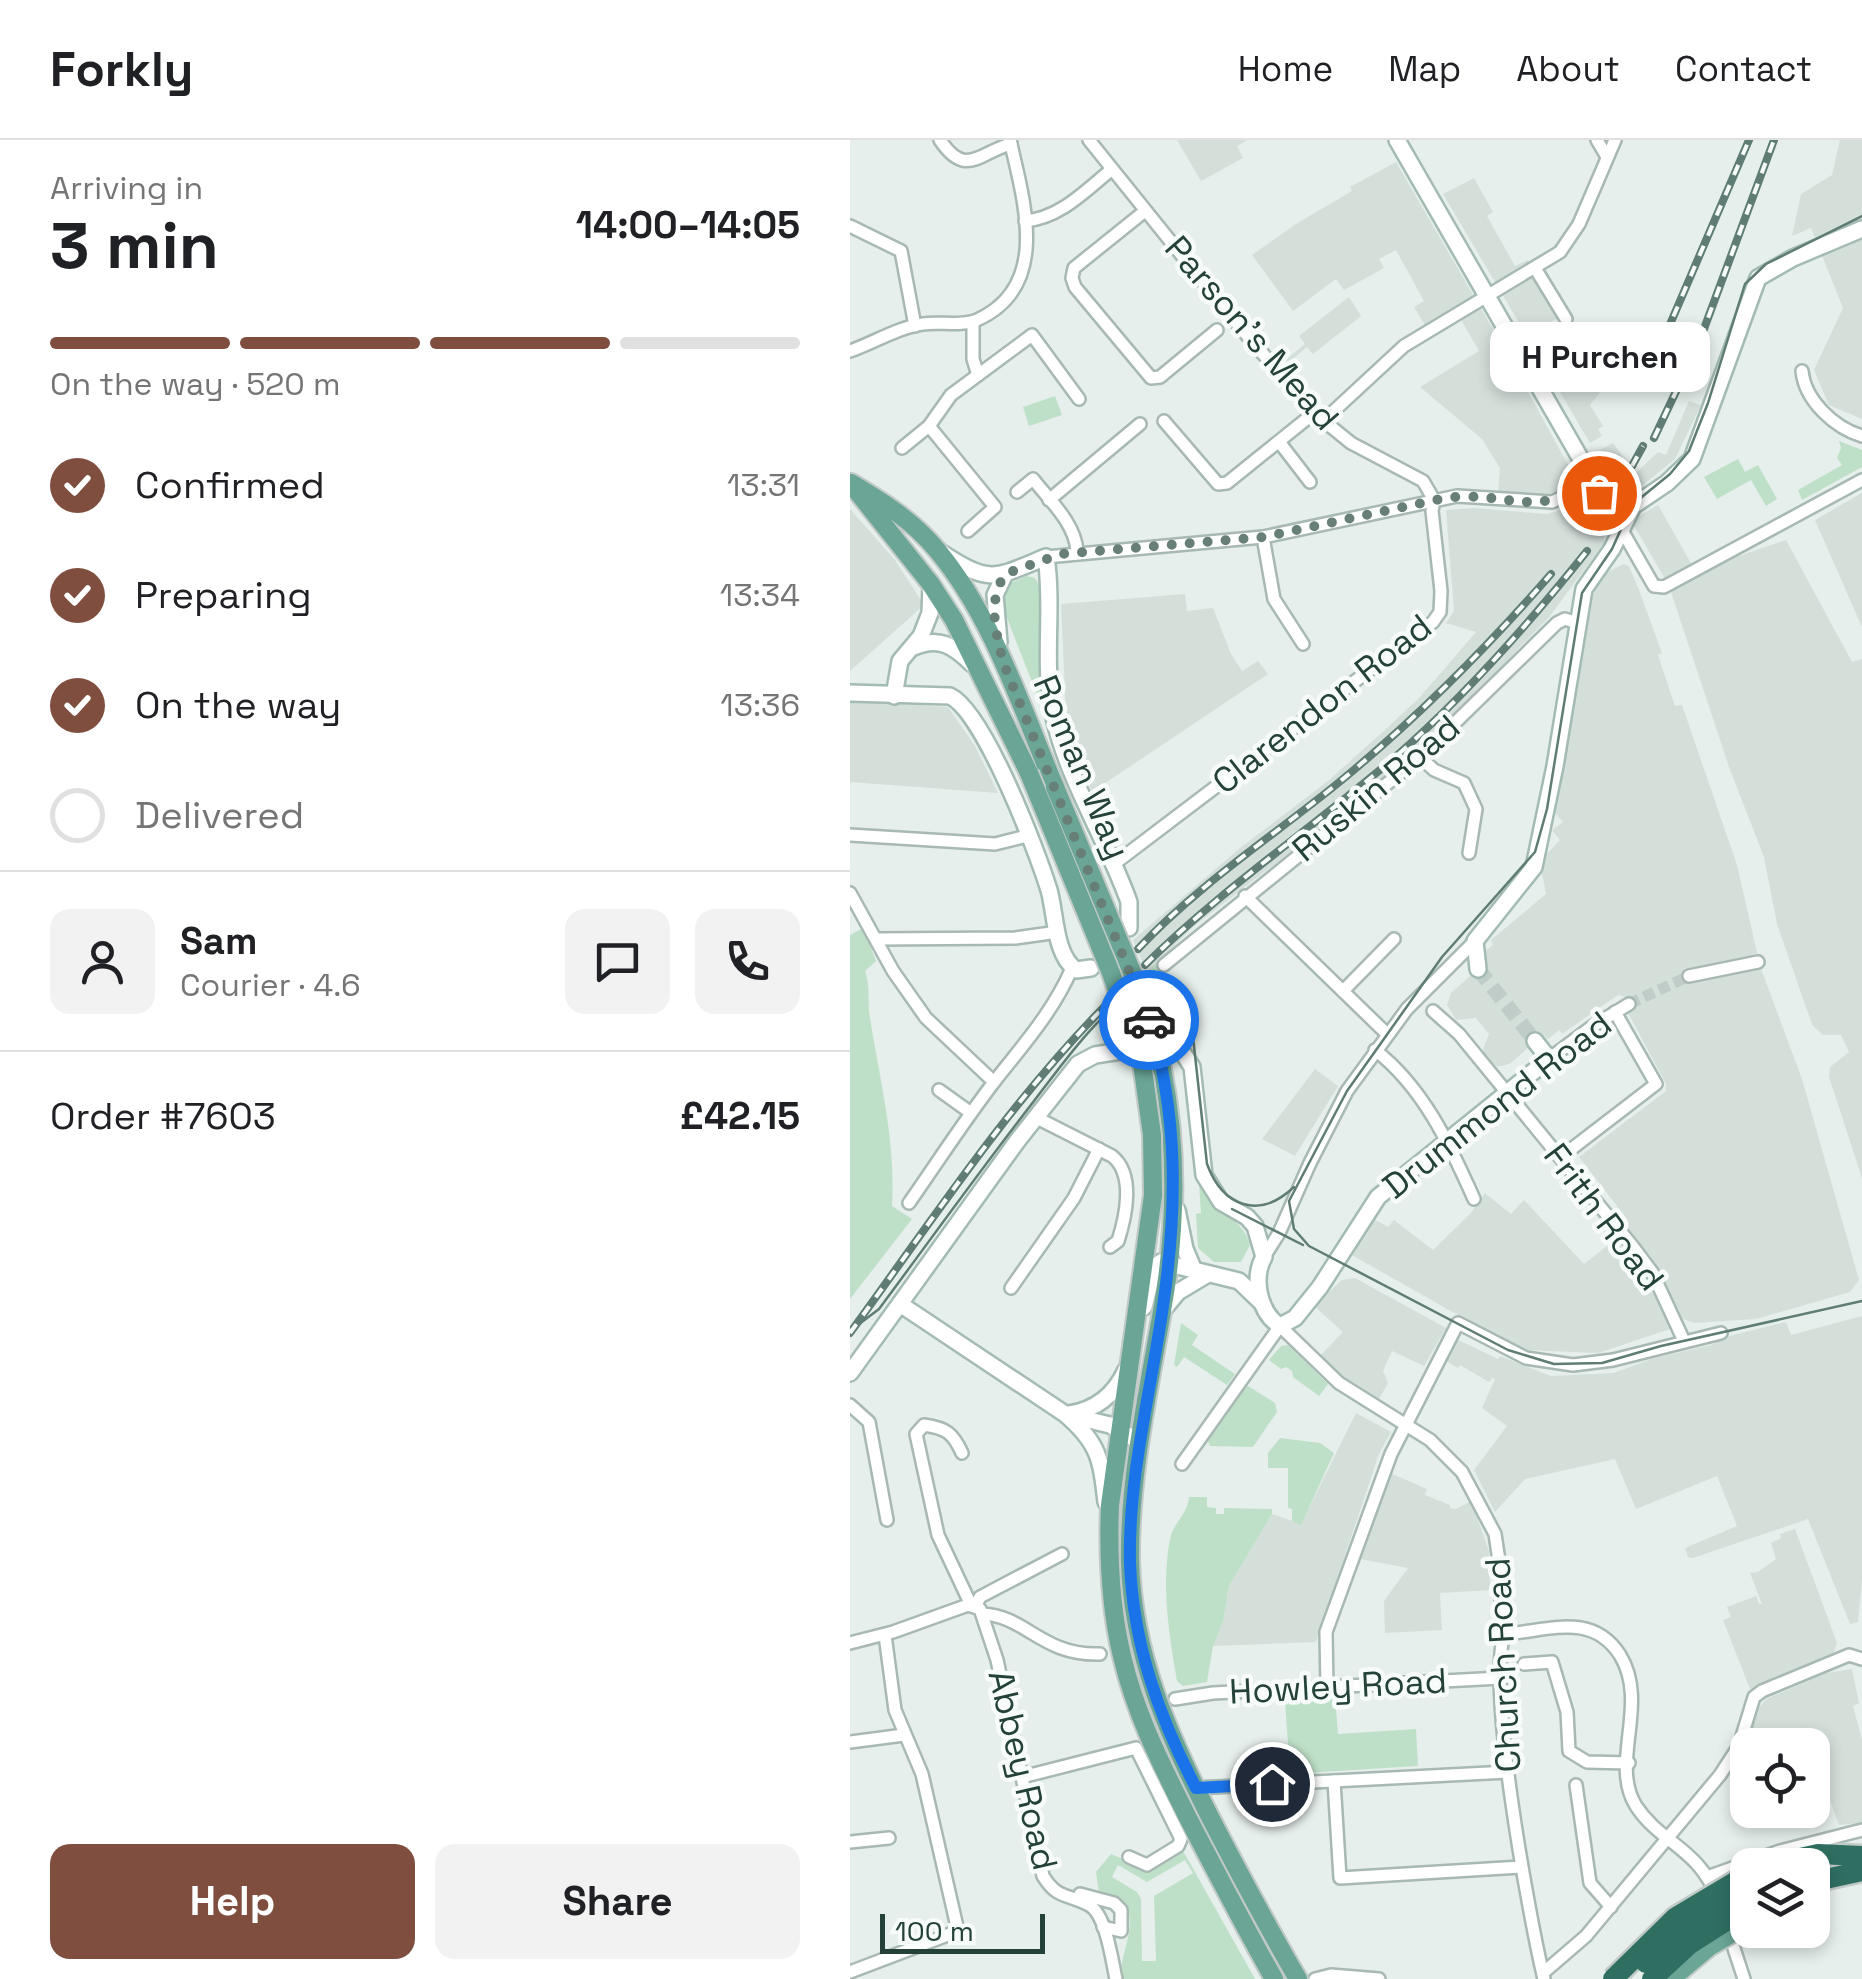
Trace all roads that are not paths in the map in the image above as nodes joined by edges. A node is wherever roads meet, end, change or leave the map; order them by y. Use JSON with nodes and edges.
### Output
{"nodes":[{"id":1,"x":940,"y":140,"type":"edge"},
{"id":2,"x":1089,"y":140,"type":"edge"},
{"id":3,"x":1397,"y":140,"type":"edge"},
{"id":4,"x":1597,"y":140,"type":"edge"},
{"id":5,"x":1615,"y":140,"type":"edge"},
{"id":6,"x":1011,"y":142,"type":"edge"},
{"id":7,"x":1607,"y":157,"type":"junction"},
{"id":8,"x":1111,"y":170,"type":"junction"},
{"id":9,"x":1146,"y":211,"type":"junction"},
{"id":10,"x":1025,"y":221,"type":"junction"},
{"id":11,"x":850,"y":226,"type":"edge"},
{"id":12,"x":1862,"y":229,"type":"edge"},
{"id":13,"x":1534,"y":268,"type":"junction"},
{"id":14,"x":1488,"y":296,"type":"junction"},
{"id":15,"x":1566,"y":318,"type":"dead end"},
{"id":16,"x":1233,"y":319,"type":"junction"},
{"id":17,"x":973,"y":322,"type":"junction"},
{"id":18,"x":915,"y":326,"type":"junction"},
{"id":19,"x":850,"y":351,"type":"edge"},
{"id":20,"x":1802,"y":372,"type":"dead end"},
{"id":21,"x":978,"y":375,"type":"junction"},
{"id":22,"x":1079,"y":400,"type":"dead end"},
{"id":23,"x":1319,"y":417,"type":"junction"},
{"id":24,"x":1164,"y":421,"type":"dead end"},
{"id":25,"x":1140,"y":424,"type":"dead end"},
{"id":26,"x":929,"y":426,"type":"junction"},
{"id":27,"x":1862,"y":436,"type":"edge"},
{"id":28,"x":1280,"y":443,"type":"junction"},
{"id":29,"x":902,"y":448,"type":"dead end"},
{"id":30,"x":1862,"y":480,"type":"edge"},
{"id":31,"x":851,"y":482,"type":"edge"},
{"id":32,"x":1310,"y":482,"type":"dead end"},
{"id":33,"x":1592,"y":483,"type":"junction"},
{"id":34,"x":1017,"y":492,"type":"dead end"},
{"id":35,"x":1049,"y":500,"type":"junction"},
{"id":36,"x":1434,"y":500,"type":"junction"},
{"id":37,"x":1620,"y":528,"type":"junction"},
{"id":38,"x":968,"y":531,"type":"dead end"},
{"id":39,"x":1264,"y":537,"type":"junction"},
{"id":40,"x":938,"y":551,"type":"junction"},
{"id":41,"x":1077,"y":552,"type":"junction"},
{"id":42,"x":1046,"y":556,"type":"junction"},
{"id":43,"x":1005,"y":574,"type":"junction"},
{"id":44,"x":930,"y":583,"type":"junction"},
{"id":45,"x":1577,"y":622,"type":"junction"},
{"id":46,"x":1304,"y":644,"type":"dead end"},
{"id":47,"x":913,"y":647,"type":"junction"},
{"id":48,"x":1003,"y":662,"type":"junction"},
{"id":49,"x":981,"y":674,"type":"junction"},
{"id":50,"x":850,"y":693,"type":"edge"},
{"id":51,"x":894,"y":696,"type":"junction"},
{"id":52,"x":1420,"y":756,"type":"junction"},
{"id":53,"x":1036,"y":766,"type":"junction"},
{"id":54,"x":850,"y":834,"type":"edge"},
{"id":55,"x":1027,"y":836,"type":"junction"},
{"id":56,"x":1468,"y":853,"type":"dead end"},
{"id":57,"x":1114,"y":864,"type":"junction"},
{"id":58,"x":850,"y":892,"type":"edge"},
{"id":59,"x":1245,"y":896,"type":"junction"},
{"id":60,"x":1129,"y":928,"type":"dead end"},
{"id":61,"x":1058,"y":932,"type":"junction"},
{"id":62,"x":877,"y":939,"type":"junction"},
{"id":63,"x":1394,"y":939,"type":"dead end"},
{"id":64,"x":1475,"y":941,"type":"junction"},
{"id":65,"x":1758,"y":962,"type":"dead end"},
{"id":66,"x":1171,"y":964,"type":"dead end"},
{"id":67,"x":1072,"y":968,"type":"junction"},
{"id":68,"x":1091,"y":968,"type":"dead end"},
{"id":69,"x":1478,"y":970,"type":"joint"},
{"id":70,"x":1443,"y":976,"type":"junction"},
{"id":71,"x":1688,"y":976,"type":"tunnel mouth"},
{"id":72,"x":1343,"y":991,"type":"junction"},
{"id":73,"x":1630,"y":1004,"type":"tunnel mouth"},
{"id":74,"x":1432,"y":1012,"type":"dead end"},
{"id":75,"x":1615,"y":1012,"type":"junction"},
{"id":76,"x":1387,"y":1034,"type":"junction"},
{"id":77,"x":1535,"y":1041,"type":"tunnel mouth"},
{"id":78,"x":1375,"y":1050,"type":"junction"},
{"id":79,"x":1550,"y":1059,"type":"junction"},
{"id":80,"x":994,"y":1082,"type":"junction"},
{"id":81,"x":939,"y":1090,"type":"dead end"},
{"id":82,"x":1508,"y":1091,"type":"junction"},
{"id":83,"x":972,"y":1113,"type":"junction"},
{"id":84,"x":1035,"y":1117,"type":"junction"},
{"id":85,"x":1447,"y":1139,"type":"junction"},
{"id":86,"x":1099,"y":1149,"type":"junction"},
{"id":87,"x":1561,"y":1157,"type":"junction"},
{"id":88,"x":1174,"y":1184,"type":"junction"},
{"id":89,"x":1474,"y":1199,"type":"dead end"},
{"id":90,"x":909,"y":1203,"type":"dead end"},
{"id":91,"x":1110,"y":1247,"type":"dead end"},
{"id":92,"x":1169,"y":1262,"type":"junction"},
{"id":93,"x":1260,"y":1262,"type":"junction"},
{"id":94,"x":1201,"y":1271,"type":"junction"},
{"id":95,"x":1229,"y":1277,"type":"junction"},
{"id":96,"x":1011,"y":1288,"type":"dead end"},
{"id":97,"x":900,"y":1304,"type":"junction"},
{"id":98,"x":1263,"y":1306,"type":"junction"},
{"id":99,"x":1163,"y":1310,"type":"junction"},
{"id":100,"x":1280,"y":1326,"type":"junction"},
{"id":101,"x":1721,"y":1333,"type":"dead end"},
{"id":102,"x":1684,"y":1341,"type":"junction"},
{"id":103,"x":1129,"y":1349,"type":"junction"},
{"id":104,"x":1126,"y":1370,"type":"junction"},
{"id":105,"x":850,"y":1373,"type":"edge"},
{"id":106,"x":850,"y":1405,"type":"edge"},
{"id":107,"x":1064,"y":1414,"type":"junction"},
{"id":108,"x":1405,"y":1426,"type":"junction"},
{"id":109,"x":1118,"y":1428,"type":"junction"},
{"id":110,"x":1140,"y":1442,"type":"junction"},
{"id":111,"x":962,"y":1453,"type":"dead end"},
{"id":112,"x":1182,"y":1464,"type":"dead end"},
{"id":113,"x":887,"y":1520,"type":"dead end"},
{"id":114,"x":1109,"y":1521,"type":"junction"},
{"id":115,"x":1062,"y":1554,"type":"dead end"},
{"id":116,"x":976,"y":1608,"type":"junction"},
{"id":117,"x":1507,"y":1629,"type":"junction"},
{"id":118,"x":885,"y":1635,"type":"junction"},
{"id":119,"x":850,"y":1643,"type":"edge"},
{"id":120,"x":1100,"y":1654,"type":"dead end"},
{"id":121,"x":1862,"y":1659,"type":"edge"},
{"id":122,"x":1524,"y":1664,"type":"dead end"},
{"id":123,"x":1501,"y":1678,"type":"junction"},
{"id":124,"x":1327,"y":1687,"type":"junction"},
{"id":125,"x":1175,"y":1699,"type":"dead end"},
{"id":126,"x":904,"y":1735,"type":"junction"},
{"id":127,"x":850,"y":1742,"type":"edge"},
{"id":128,"x":1628,"y":1763,"type":"junction"},
{"id":129,"x":1508,"y":1772,"type":"junction"},
{"id":130,"x":1022,"y":1778,"type":"junction"},
{"id":131,"x":1334,"y":1781,"type":"junction"},
{"id":132,"x":1576,"y":1785,"type":"dead end"},
{"id":133,"x":1196,"y":1788,"type":"junction"},
{"id":134,"x":1580,"y":1816,"type":"junction"},
{"id":135,"x":1565,"y":1818,"type":"dead end"},
{"id":136,"x":1862,"y":1830,"type":"edge"},
{"id":137,"x":1669,"y":1837,"type":"junction"},
{"id":138,"x":889,"y":1838,"type":"dead end"},
{"id":139,"x":850,"y":1842,"type":"edge"},
{"id":140,"x":1830,"y":1855,"type":"edge"},
{"id":141,"x":1862,"y":1856,"type":"edge"},
{"id":142,"x":1129,"y":1857,"type":"dead end"},
{"id":143,"x":1830,"y":1862,"type":"edge"},
{"id":144,"x":1521,"y":1867,"type":"junction"},
{"id":145,"x":1854,"y":1873,"type":"edge"},
{"id":146,"x":1710,"y":1876,"type":"junction"},
{"id":147,"x":1830,"y":1883,"type":"edge"},
{"id":148,"x":1730,"y":1885,"type":"edge"},
{"id":149,"x":1052,"y":1887,"type":"junction"},
{"id":150,"x":1730,"y":1901,"type":"edge"},
{"id":151,"x":1611,"y":1908,"type":"junction"},
{"id":152,"x":1730,"y":1918,"type":"edge"},
{"id":153,"x":1103,"y":1927,"type":"junction"},
{"id":154,"x":1730,"y":1935,"type":"edge"},
{"id":155,"x":850,"y":1972,"type":"edge"},
{"id":156,"x":1544,"y":1976,"type":"edge"},
{"id":157,"x":1743,"y":1976,"type":"edge"},
{"id":158,"x":1116,"y":1979,"type":"edge"},
{"id":159,"x":1274,"y":1979,"type":"edge"},
{"id":160,"x":1298,"y":1979,"type":"edge"},
{"id":161,"x":1315,"y":1979,"type":"edge"},
{"id":162,"x":1379,"y":1979,"type":"edge"},
{"id":163,"x":1613,"y":1979,"type":"edge"},
{"id":164,"x":1631,"y":1979,"type":"edge"},
{"id":165,"x":1652,"y":1979,"type":"edge"},
{"id":166,"x":1671,"y":1979,"type":"edge"},
{"id":167,"x":1725,"y":1979,"type":"edge"}],
"edges":[{"from":1,"to":6,"type":"street"},
{"from":2,"to":8,"type":"street","name":"Parson's Mead"},
{"from":3,"to":14,"type":"street"},
{"from":4,"to":7,"type":"street"},
{"from":5,"to":7,"type":"street"},
{"from":6,"to":10,"type":"street"},
{"from":7,"to":13,"type":"street"},
{"from":8,"to":9,"type":"street","name":"Parson's Mead"},
{"from":8,"to":10,"type":"street"},
{"from":9,"to":16,"type":"street","name":"Parson's Mead"},
{"from":9,"to":16,"type":"street"},
{"from":10,"to":17,"type":"street"},
{"from":11,"to":18,"type":"street"},
{"from":12,"to":37,"type":"street"},
{"from":13,"to":14,"type":"street"},
{"from":13,"to":15,"type":"street"},
{"from":14,"to":23,"type":"street"},
{"from":14,"to":33,"type":"street"},
{"from":16,"to":23,"type":"street","name":"Parson's Mead"},
{"from":17,"to":18,"type":"street"},
{"from":17,"to":21,"type":"street"},
{"from":18,"to":19,"type":"street"},
{"from":20,"to":27,"type":"street"},
{"from":21,"to":22,"type":"street"},
{"from":21,"to":26,"type":"street"},
{"from":23,"to":28,"type":"street"},
{"from":23,"to":36,"type":"street","name":"Parson's Mead"},
{"from":24,"to":28,"type":"street"},
{"from":25,"to":35,"type":"street"},
{"from":26,"to":29,"type":"street"},
{"from":26,"to":38,"type":"street"},
{"from":28,"to":32,"type":"street"},
{"from":30,"to":37,"type":"street"},
{"from":31,"to":40,"type":"main road","name":"Roman Way"},
{"from":31,"to":44,"type":"main road","name":"Roman Way"},
{"from":33,"to":36,"type":"street"},
{"from":33,"to":37,"type":"street"},
{"from":34,"to":35,"type":"street"},
{"from":35,"to":41,"type":"street"},
{"from":36,"to":39,"type":"street"},
{"from":36,"to":57,"type":"street","name":"Clarendon Road"},
{"from":37,"to":45,"type":"street"},
{"from":39,"to":41,"type":"street"},
{"from":39,"to":46,"type":"street"},
{"from":40,"to":43,"type":"street"},
{"from":40,"to":48,"type":"main road","name":"Roman Way"},
{"from":41,"to":42,"type":"street"},
{"from":42,"to":43,"type":"street"},
{"from":42,"to":57,"type":"street"},
{"from":43,"to":48,"type":"street"},
{"from":44,"to":47,"type":"street"},
{"from":44,"to":49,"type":"main road","name":"Roman Way"},
{"from":45,"to":52,"type":"street","name":"Ruskin Road"},
{"from":45,"to":64,"type":"street"},
{"from":47,"to":49,"type":"street"},
{"from":47,"to":51,"type":"street"},
{"from":48,"to":53,"type":"main road","name":"Roman Way"},
{"from":49,"to":53,"type":"main road","name":"Roman Way"},
{"from":50,"to":51,"type":"street"},
{"from":51,"to":55,"type":"street"},
{"from":52,"to":56,"type":"street"},
{"from":52,"to":59,"type":"street","name":"Ruskin Road"},
{"from":53,"to":88,"type":"main road","name":"Roman Way","bridge":true},
{"from":53,"to":103,"type":"main road","name":"Roman Way","bridge":true},
{"from":54,"to":55,"type":"street"},
{"from":55,"to":61,"type":"street"},
{"from":57,"to":60,"type":"street"},
{"from":58,"to":62,"type":"street"},
{"from":59,"to":66,"type":"street","name":"Ruskin Road"},
{"from":59,"to":72,"type":"street"},
{"from":61,"to":62,"type":"street"},
{"from":61,"to":67,"type":"street"},
{"from":62,"to":80,"type":"street"},
{"from":63,"to":72,"type":"street"},
{"from":64,"to":69,"type":"street"},
{"from":64,"to":70,"type":"street"},
{"from":65,"to":71,"type":"street"},
{"from":67,"to":68,"type":"street"},
{"from":67,"to":80,"type":"street"},
{"from":69,"to":70,"type":"street"},
{"from":70,"to":76,"type":"street"},
{"from":72,"to":76,"type":"street"},
{"from":73,"to":75,"type":"street","name":"Drummond Road"},
{"from":74,"to":82,"type":"street","name":"Frith Road"},
{"from":75,"to":79,"type":"street","name":"Drummond Road"},
{"from":75,"to":87,"type":"street"},
{"from":76,"to":78,"type":"street"},
{"from":77,"to":79,"type":"street"},
{"from":78,"to":85,"type":"street"},
{"from":78,"to":93,"type":"street"},
{"from":79,"to":82,"type":"street","name":"Drummond Road"},
{"from":80,"to":83,"type":"street"},
{"from":81,"to":83,"type":"street"},
{"from":82,"to":85,"type":"street","name":"Drummond Road"},
{"from":82,"to":87,"type":"street","name":"Frith Road"},
{"from":83,"to":90,"type":"street"},
{"from":84,"to":86,"type":"street"},
{"from":84,"to":93,"type":"street"},
{"from":84,"to":97,"type":"street"},
{"from":85,"to":89,"type":"street"},
{"from":85,"to":100,"type":"street","name":"Drummond Road"},
{"from":86,"to":91,"type":"street"},
{"from":86,"to":96,"type":"street"},
{"from":87,"to":102,"type":"street","name":"Frith Road"},
{"from":88,"to":92,"type":"main road","name":"Roman Way"},
{"from":88,"to":94,"type":"street"},
{"from":92,"to":94,"type":"street"},
{"from":92,"to":99,"type":"main road","name":"Roman Way"},
{"from":92,"to":103,"type":"street"},
{"from":93,"to":95,"type":"street"},
{"from":93,"to":98,"type":"street"},
{"from":94,"to":95,"type":"street"},
{"from":94,"to":99,"type":"street"},
{"from":95,"to":98,"type":"street"},
{"from":97,"to":105,"type":"street"},
{"from":97,"to":107,"type":"street"},
{"from":98,"to":100,"type":"street"},
{"from":99,"to":110,"type":"main road","name":"Roman Way"},
{"from":100,"to":108,"type":"street","name":"Church Road"},
{"from":100,"to":112,"type":"street"},
{"from":101,"to":102,"type":"street"},
{"from":102,"to":108,"type":"street"},
{"from":103,"to":104,"type":"main road","name":"Roman Way"},
{"from":104,"to":107,"type":"street"},
{"from":104,"to":109,"type":"main road","name":"Roman Way"},
{"from":106,"to":113,"type":"street"},
{"from":107,"to":109,"type":"street"},
{"from":107,"to":114,"type":"street"},
{"from":108,"to":117,"type":"street","name":"Church Road"},
{"from":108,"to":124,"type":"street"},
{"from":109,"to":110,"type":"street"},
{"from":109,"to":114,"type":"main road","name":"Roman Way"},
{"from":110,"to":133,"type":"main road","name":"Roman Way"},
{"from":111,"to":116,"type":"street","name":"Abbey Road"},
{"from":114,"to":159,"type":"main road","name":"Roman Way"},
{"from":115,"to":116,"type":"street"},
{"from":116,"to":118,"type":"street"},
{"from":116,"to":120,"type":"street"},
{"from":116,"to":130,"type":"street","name":"Abbey Road"},
{"from":117,"to":123,"type":"street","name":"Church Road"},
{"from":117,"to":128,"type":"street"},
{"from":118,"to":119,"type":"street"},
{"from":118,"to":126,"type":"street"},
{"from":121,"to":137,"type":"street"},
{"from":122,"to":128,"type":"street"},
{"from":123,"to":124,"type":"street","name":"Howley Road"},
{"from":123,"to":129,"type":"street","name":"Church Road"},
{"from":124,"to":125,"type":"street","name":"Howley Road"},
{"from":126,"to":127,"type":"street"},
{"from":126,"to":155,"type":"street"},
{"from":128,"to":137,"type":"street"},
{"from":129,"to":131,"type":"street"},
{"from":129,"to":144,"type":"street","name":"Church Road"},
{"from":130,"to":142,"type":"street"},
{"from":130,"to":149,"type":"street","name":"Abbey Road"},
{"from":131,"to":133,"type":"street"},
{"from":131,"to":144,"type":"street"},
{"from":132,"to":134,"type":"street"},
{"from":133,"to":160,"type":"main road","name":"Roman Way"},
{"from":134,"to":135,"type":"street"},
{"from":134,"to":151,"type":"street"},
{"from":136,"to":146,"type":"street"},
{"from":137,"to":146,"type":"street"},
{"from":137,"to":151,"type":"street"},
{"from":138,"to":139,"type":"street"},
{"from":140,"to":141,"type":"highway"},
{"from":141,"to":143,"type":"highway"},
{"from":144,"to":156,"type":"street","name":"Church Road"},
{"from":145,"to":147,"type":"main road"},
{"from":146,"to":157,"type":"street"},
{"from":148,"to":163,"type":"highway","bridge":true},
{"from":149,"to":153,"type":"street","name":"Abbey Road"},
{"from":149,"to":153,"type":"street"},
{"from":150,"to":164,"type":"highway","bridge":true},
{"from":151,"to":156,"type":"street"},
{"from":152,"to":165,"type":"highway","bridge":true},
{"from":153,"to":158,"type":"street"},
{"from":154,"to":166,"type":"main road","bridge":true},
{"from":157,"to":167,"type":"street"},
{"from":161,"to":162,"type":"street"}]}
